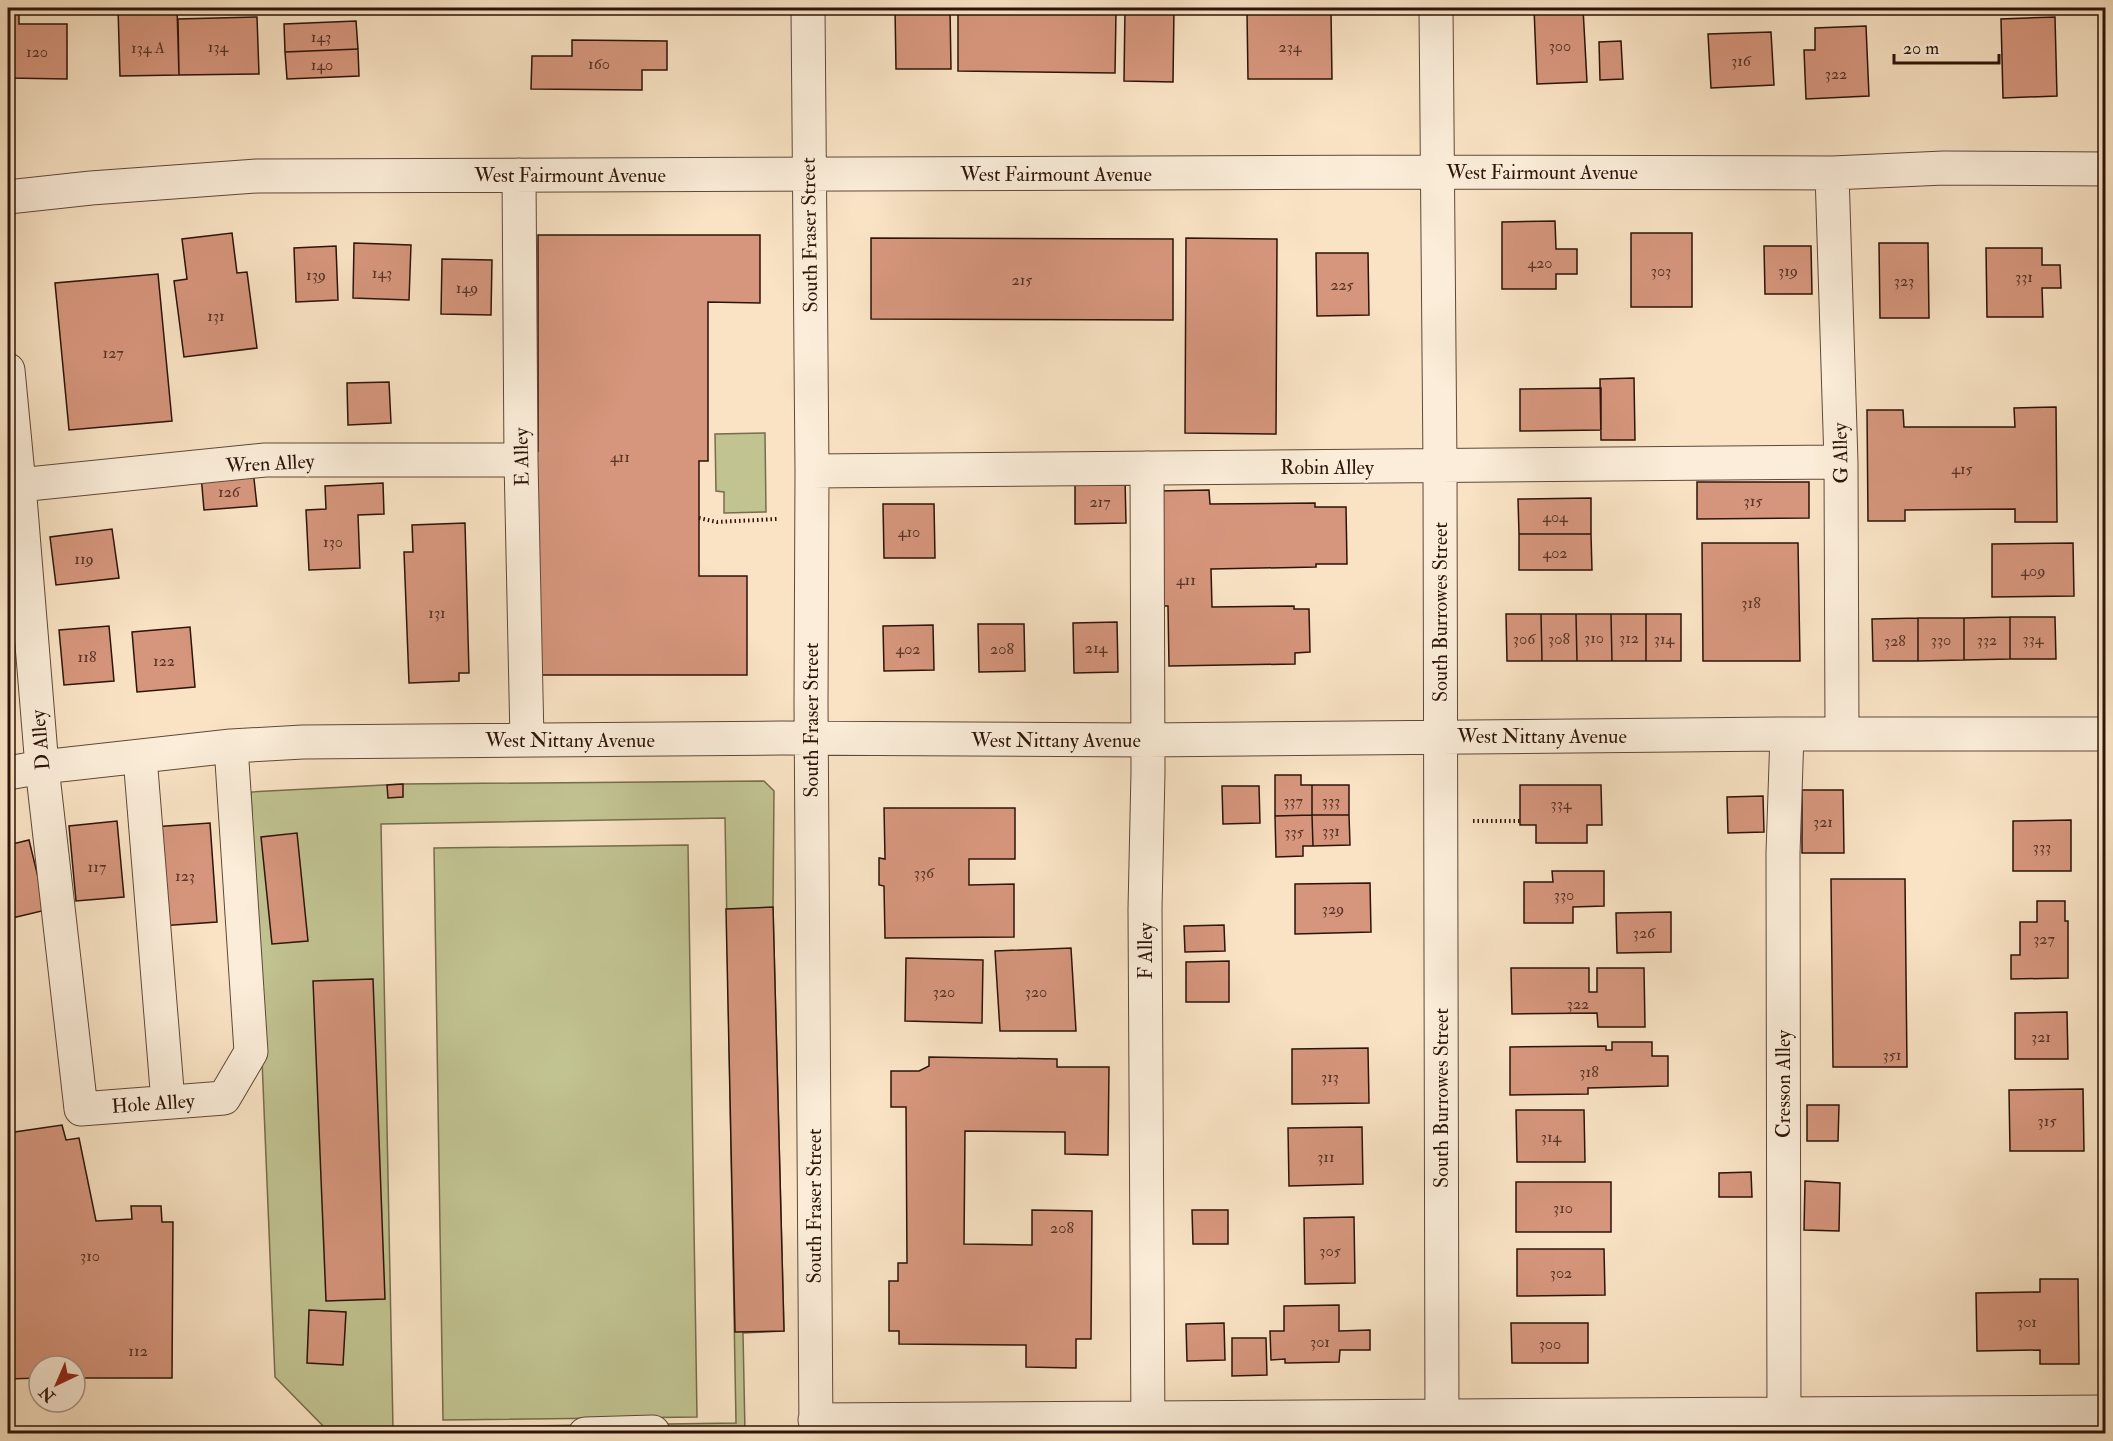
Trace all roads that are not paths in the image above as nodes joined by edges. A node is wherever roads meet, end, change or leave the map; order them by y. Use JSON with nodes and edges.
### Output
{"nodes":[{"id":1,"x":808,"y":8,"type":"edge"},
{"id":2,"x":1437,"y":8,"type":"edge"},
{"id":3,"x":2106,"y":169,"type":"edge"},
{"id":4,"x":1438,"y":172,"type":"junction"},
{"id":5,"x":1832,"y":173,"type":"junction"},
{"id":6,"x":519,"y":175,"type":"junction"},
{"id":7,"x":808,"y":175,"type":"junction"},
{"id":8,"x":8,"y":197,"type":"edge"},
{"id":9,"x":8,"y":370,"type":"edge"},
{"id":10,"x":521,"y":460,"type":"junction"},
{"id":11,"x":1841,"y":462,"type":"junction"},
{"id":12,"x":1440,"y":466,"type":"junction"},
{"id":13,"x":1147,"y":468,"type":"junction"},
{"id":14,"x":812,"y":471,"type":"junction"},
{"id":15,"x":19,"y":485,"type":"junction"},
{"id":16,"x":1787,"y":734,"type":"junction"},
{"id":17,"x":1842,"y":734,"type":"junction"},
{"id":18,"x":2106,"y":734,"type":"edge"},
{"id":19,"x":1440,"y":737,"type":"junction"},
{"id":20,"x":811,"y":739,"type":"junction"},
{"id":21,"x":528,"y":740,"type":"junction"},
{"id":22,"x":1148,"y":740,"type":"junction"},
{"id":23,"x":231,"y":746,"type":"junction"},
{"id":24,"x":140,"y":757,"type":"junction"},
{"id":25,"x":42,"y":767,"type":"junction"},
{"id":26,"x":8,"y":773,"type":"edge"},
{"id":27,"x":168,"y":1102,"type":"junction"},
{"id":28,"x":81,"y":1109,"type":"joint"},
{"id":29,"x":2106,"y":1412,"type":"edge"},
{"id":30,"x":1784,"y":1424,"type":"edge"},
{"id":31,"x":1442,"y":1425,"type":"edge"},
{"id":32,"x":1148,"y":1426,"type":"edge"},
{"id":33,"x":815,"y":1427,"type":"edge"},
{"id":34,"x":653,"y":1432,"type":"edge"},
{"id":35,"x":585,"y":1434,"type":"edge"}],
"edges":[{"from":1,"to":7,"type":"street","name":"South Fraser Street"},
{"from":2,"to":4,"type":"street","name":"South Burrowes Street"},
{"from":3,"to":5,"type":"street","name":"West Fairmount Avenue"},
{"from":4,"to":5,"type":"street","name":"West Fairmount Avenue"},
{"from":4,"to":7,"type":"street","name":"West Fairmount Avenue"},
{"from":4,"to":12,"type":"street","name":"South Burrowes Street"},
{"from":5,"to":11,"type":"street","name":"G Alley"},
{"from":6,"to":7,"type":"street","name":"West Fairmount Avenue"},
{"from":6,"to":8,"type":"street","name":"West Fairmount Avenue"},
{"from":6,"to":10,"type":"street","name":"E Alley"},
{"from":7,"to":14,"type":"street","name":"South Fraser Street"},
{"from":9,"to":15,"type":"street","name":"D Alley"},
{"from":10,"to":15,"type":"street","name":"Wren Alley"},
{"from":10,"to":21,"type":"street","name":"E Alley"},
{"from":11,"to":12,"type":"street","name":"Robin Alley"},
{"from":11,"to":17,"type":"street","name":"G Alley"},
{"from":12,"to":13,"type":"street","name":"Robin Alley"},
{"from":12,"to":19,"type":"street","name":"South Burrowes Street"},
{"from":13,"to":14,"type":"street","name":"Robin Alley"},
{"from":13,"to":22,"type":"street","name":"F Alley"},
{"from":14,"to":20,"type":"street","name":"South Fraser Street"},
{"from":15,"to":25,"type":"street","name":"D Alley"},
{"from":16,"to":17,"type":"street","name":"West Nittany Avenue"},
{"from":16,"to":19,"type":"street","name":"West Nittany Avenue"},
{"from":16,"to":30,"type":"street","name":"Cresson Alley"},
{"from":17,"to":18,"type":"street","name":"West Nittany Avenue"},
{"from":19,"to":22,"type":"street","name":"West Nittany Avenue"},
{"from":19,"to":31,"type":"street","name":"South Burrowes Street"},
{"from":20,"to":21,"type":"street","name":"West Nittany Avenue"},
{"from":20,"to":22,"type":"street","name":"West Nittany Avenue"},
{"from":20,"to":33,"type":"street","name":"South Fraser Street"},
{"from":21,"to":23,"type":"street","name":"West Nittany Avenue"},
{"from":22,"to":32,"type":"street","name":"F Alley"},
{"from":23,"to":24,"type":"street","name":"West Nittany Avenue"},
{"from":23,"to":27,"type":"street","name":"Hole Alley"},
{"from":24,"to":25,"type":"street","name":"West Nittany Avenue"},
{"from":24,"to":27,"type":"street"},
{"from":25,"to":26,"type":"street","name":"West Nittany Avenue"},
{"from":25,"to":28,"type":"street","name":"D Alley"},
{"from":27,"to":28,"type":"street","name":"Hole Alley"},
{"from":29,"to":30,"type":"street"},
{"from":30,"to":31,"type":"street"},
{"from":31,"to":32,"type":"street"},
{"from":32,"to":33,"type":"street"},
{"from":34,"to":35,"type":"street"}]}
